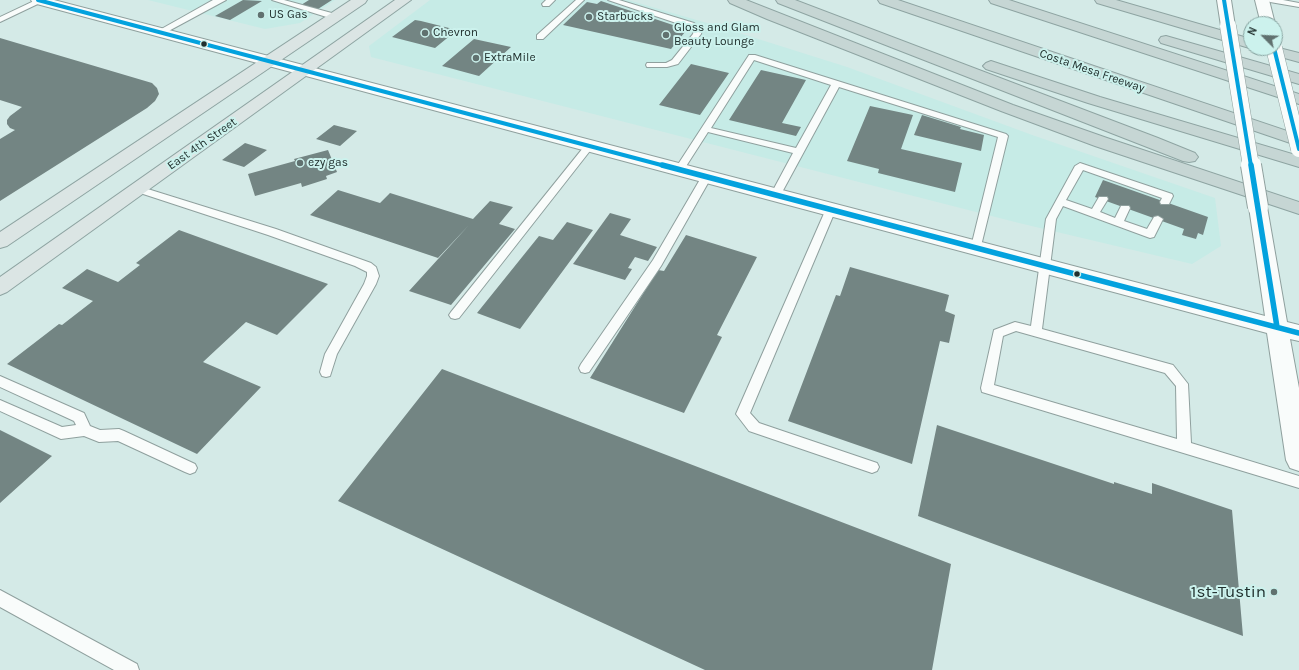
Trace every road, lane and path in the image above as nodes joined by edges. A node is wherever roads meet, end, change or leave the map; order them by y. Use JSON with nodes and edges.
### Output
{"nodes":[{"id":1,"x":39,"y":0,"type":"edge"},
{"id":2,"x":222,"y":0,"type":"edge"},
{"id":3,"x":276,"y":0,"type":"edge"},
{"id":4,"x":360,"y":0,"type":"edge"},
{"id":5,"x":404,"y":0,"type":"edge"},
{"id":6,"x":580,"y":0,"type":"edge"},
{"id":7,"x":612,"y":0,"type":"edge"},
{"id":8,"x":735,"y":0,"type":"edge"},
{"id":9,"x":783,"y":0,"type":"edge"},
{"id":10,"x":788,"y":0,"type":"edge"},
{"id":11,"x":885,"y":0,"type":"edge"},
{"id":12,"x":996,"y":0,"type":"edge"},
{"id":13,"x":1027,"y":0,"type":"edge"},
{"id":14,"x":1102,"y":0,"type":"edge"},
{"id":15,"x":1224,"y":0,"type":"edge"},
{"id":16,"x":1262,"y":0,"type":"edge"},
{"id":17,"x":1270,"y":0,"type":"edge"},
{"id":18,"x":294,"y":2,"type":"edge"},
{"id":19,"x":1299,"y":5,"type":"edge"},
{"id":20,"x":1266,"y":16,"type":"edge"},
{"id":21,"x":336,"y":17,"type":"junction"},
{"id":22,"x":0,"y":20,"type":"edge"},
{"id":23,"x":160,"y":32,"type":"junction"},
{"id":24,"x":540,"y":37,"type":"dead end"},
{"id":25,"x":1243,"y":42,"type":"edge"},
{"id":26,"x":1283,"y":53,"type":"edge"},
{"id":27,"x":1276,"y":56,"type":"edge"},
{"id":28,"x":1299,"y":58,"type":"edge"},
{"id":29,"x":270,"y":61,"type":"junction"},
{"id":30,"x":650,"y":65,"type":"dead end"},
{"id":31,"x":305,"y":70,"type":"junction"},
{"id":32,"x":1299,"y":79,"type":"edge"},
{"id":33,"x":836,"y":84,"type":"junction"},
{"id":34,"x":1299,"y":99,"type":"edge"},
{"id":35,"x":705,"y":129,"type":"junction"},
{"id":36,"x":1299,"y":141,"type":"edge"},
{"id":37,"x":590,"y":145,"type":"junction"},
{"id":38,"x":1299,"y":149,"type":"edge"},
{"id":39,"x":799,"y":152,"type":"junction"},
{"id":40,"x":1299,"y":162,"type":"edge"},
{"id":41,"x":680,"y":169,"type":"junction"},
{"id":42,"x":707,"y":176,"type":"junction"},
{"id":43,"x":138,"y":189,"type":"junction"},
{"id":44,"x":776,"y":194,"type":"junction"},
{"id":45,"x":1103,"y":200,"type":"dead end"},
{"id":46,"x":1061,"y":202,"type":"junction"},
{"id":47,"x":1165,"y":202,"type":"dead end"},
{"id":48,"x":1299,"y":204,"type":"edge"},
{"id":49,"x":1125,"y":208,"type":"dead end"},
{"id":50,"x":1299,"y":208,"type":"edge"},
{"id":51,"x":831,"y":209,"type":"junction"},
{"id":52,"x":1094,"y":214,"type":"junction"},
{"id":53,"x":1158,"y":219,"type":"dead end"},
{"id":54,"x":1118,"y":222,"type":"junction"},
{"id":55,"x":0,"y":241,"type":"edge"},
{"id":56,"x":976,"y":247,"type":"junction"},
{"id":57,"x":1045,"y":266,"type":"junction"},
{"id":58,"x":0,"y":287,"type":"edge"},
{"id":59,"x":454,"y":315,"type":"dead end"},
{"id":60,"x":1288,"y":330,"type":"edge"},
{"id":61,"x":1036,"y":332,"type":"junction"},
{"id":62,"x":585,"y":368,"type":"dead end"},
{"id":63,"x":326,"y":372,"type":"dead end"},
{"id":64,"x":0,"y":381,"type":"edge"},
{"id":65,"x":0,"y":405,"type":"edge"},
{"id":66,"x":85,"y":430,"type":"junction"},
{"id":67,"x":1184,"y":448,"type":"junction"},
{"id":68,"x":1299,"y":460,"type":"edge"},
{"id":69,"x":872,"y":467,"type":"dead end"},
{"id":70,"x":190,"y":468,"type":"dead end"},
{"id":71,"x":1299,"y":482,"type":"edge"},
{"id":72,"x":0,"y":598,"type":"edge"},
{"id":73,"x":131,"y":670,"type":"edge"}],
"edges":[{"from":1,"to":22,"type":"lane"},
{"from":1,"to":23,"type":"main road"},
{"from":2,"to":23,"type":"lane"},
{"from":3,"to":18,"type":"lane"},
{"from":4,"to":21,"type":"main road"},
{"from":5,"to":31,"type":"main road","name":"East 4th Street"},
{"from":6,"to":24,"type":"lane"},
{"from":7,"to":30,"type":"lane"},
{"from":8,"to":50,"type":"highway"},
{"from":9,"to":48,"type":"highway"},
{"from":10,"to":40,"type":"highway"},
{"from":11,"to":36,"type":"highway","name":"Costa Mesa Freeway"},
{"from":12,"to":34,"type":"highway"},
{"from":13,"to":32,"type":"highway"},
{"from":14,"to":25,"type":"highway"},
{"from":15,"to":60,"type":"main road","bridge":true},
{"from":16,"to":20,"type":"main road"},
{"from":17,"to":19,"type":"lane"},
{"from":18,"to":21,"type":"lane"},
{"from":21,"to":29,"type":"main road"},
{"from":23,"to":29,"type":"main road"},
{"from":26,"to":28,"type":"highway"},
{"from":27,"to":38,"type":"main road","bridge":true},
{"from":29,"to":31,"type":"main road"},
{"from":29,"to":55,"type":"main road"},
{"from":31,"to":37,"type":"main road"},
{"from":31,"to":43,"type":"main road","name":"East 4th Street"},
{"from":33,"to":35,"type":"lane"},
{"from":33,"to":39,"type":"lane"},
{"from":33,"to":56,"type":"lane"},
{"from":35,"to":39,"type":"lane"},
{"from":35,"to":41,"type":"lane"},
{"from":37,"to":41,"type":"main road"},
{"from":37,"to":59,"type":"lane"},
{"from":39,"to":44,"type":"lane"},
{"from":41,"to":42,"type":"main road"},
{"from":42,"to":44,"type":"main road"},
{"from":42,"to":62,"type":"lane"},
{"from":43,"to":58,"type":"main road","name":"East 4th Street"},
{"from":43,"to":63,"type":"lane"},
{"from":44,"to":51,"type":"main road"},
{"from":45,"to":52,"type":"lane"},
{"from":46,"to":47,"type":"lane"},
{"from":46,"to":52,"type":"lane"},
{"from":46,"to":57,"type":"lane"},
{"from":49,"to":54,"type":"lane"},
{"from":51,"to":56,"type":"main road"},
{"from":51,"to":69,"type":"lane"},
{"from":52,"to":54,"type":"lane"},
{"from":53,"to":54,"type":"lane"},
{"from":56,"to":57,"type":"main road"},
{"from":57,"to":60,"type":"main road"},
{"from":57,"to":61,"type":"lane"},
{"from":60,"to":68,"type":"main road"},
{"from":61,"to":67,"type":"lane"},
{"from":61,"to":67,"type":"lane"},
{"from":64,"to":66,"type":"lane"},
{"from":65,"to":66,"type":"lane"},
{"from":66,"to":70,"type":"lane"},
{"from":67,"to":71,"type":"lane"},
{"from":72,"to":73,"type":"lane"}]}
